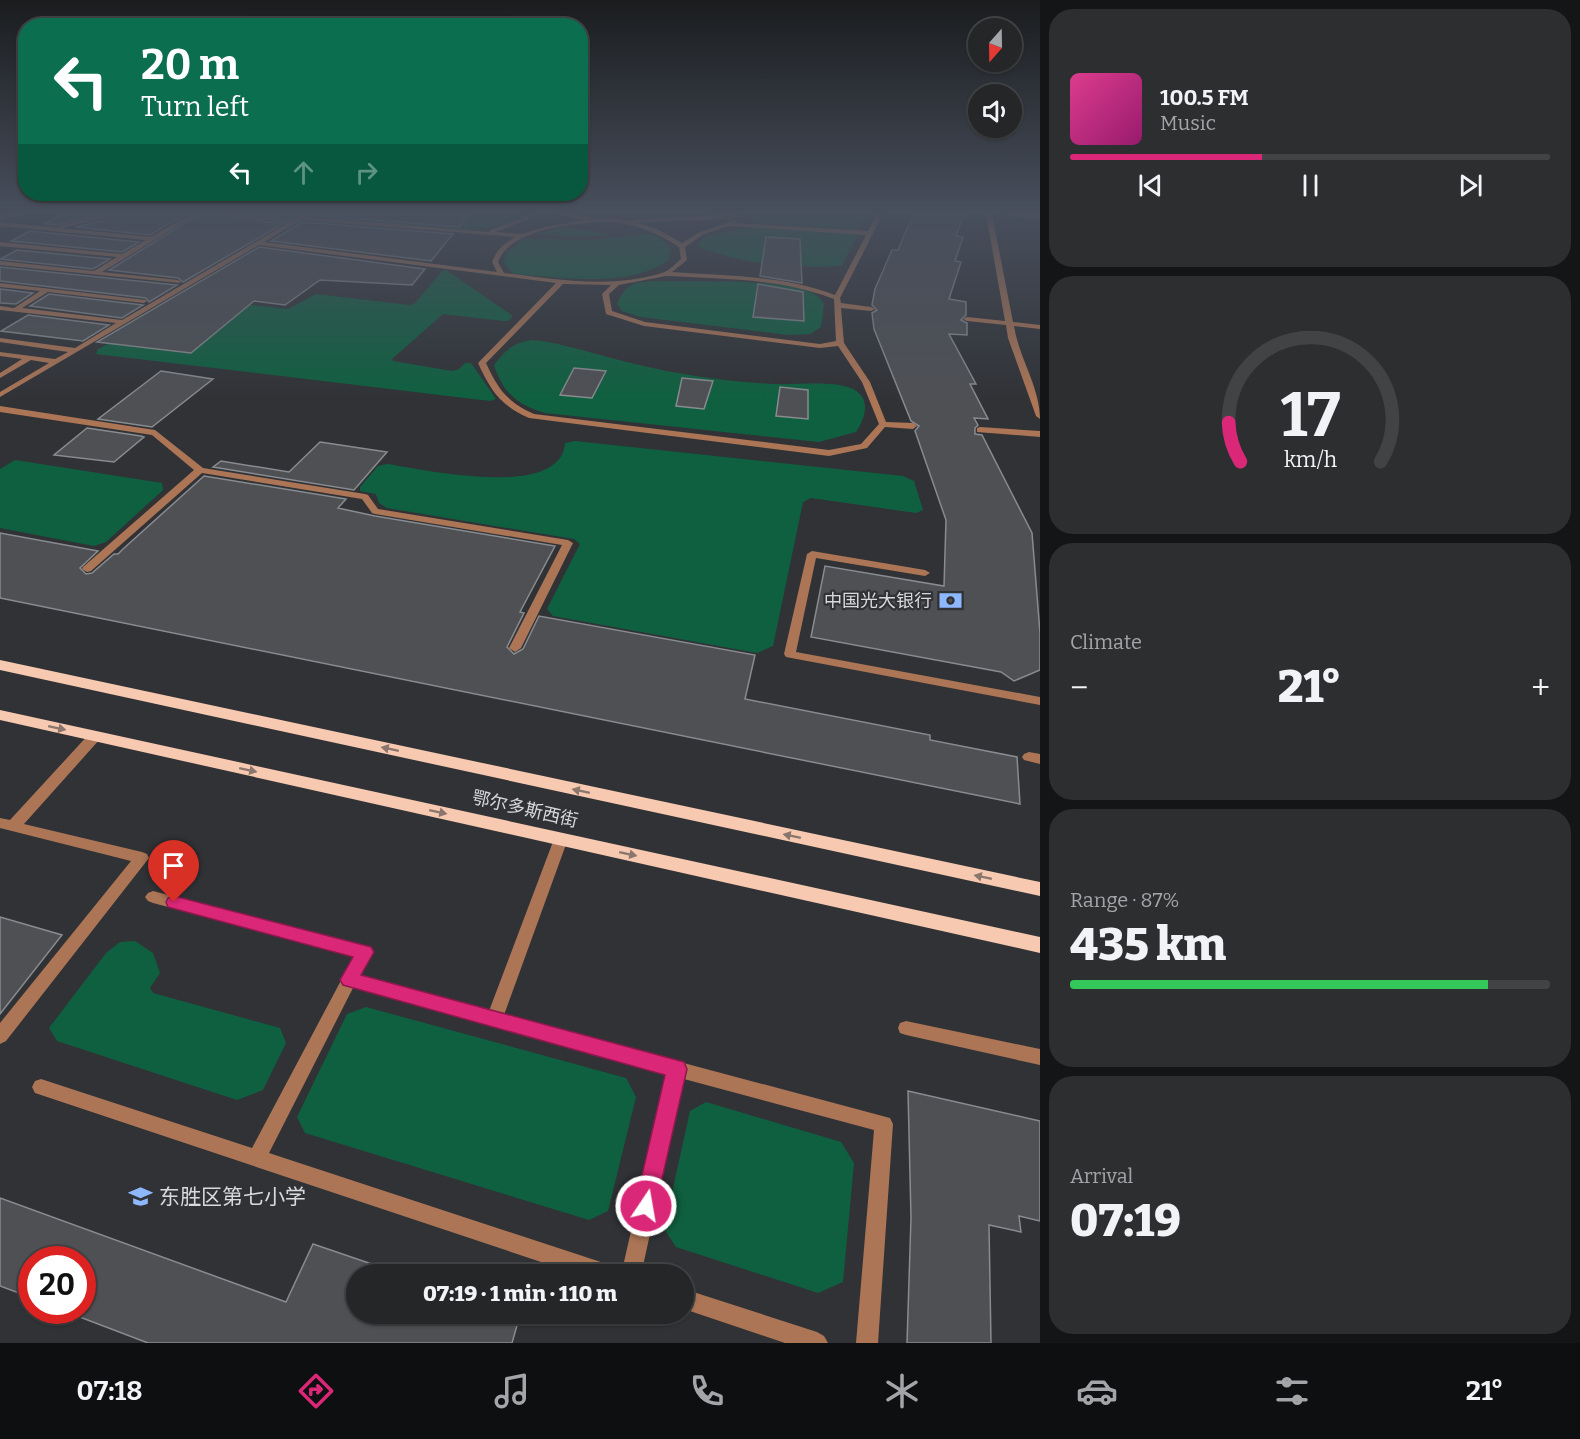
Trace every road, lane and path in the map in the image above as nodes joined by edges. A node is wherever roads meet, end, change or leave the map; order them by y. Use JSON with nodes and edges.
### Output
{"nodes":[{"id":1,"x":110,"y":275,"type":"edge"},
{"id":2,"x":204,"y":275,"type":"edge"},
{"id":3,"x":502,"y":275,"type":"edge"},
{"id":4,"x":662,"y":275,"type":"edge"},
{"id":5,"x":676,"y":275,"type":"edge"},
{"id":6,"x":850,"y":275,"type":"edge"},
{"id":7,"x":1000,"y":275,"type":"edge"},
{"id":8,"x":178,"y":282,"type":"dead end"},
{"id":9,"x":561,"y":282,"type":"junction"},
{"id":10,"x":617,"y":283,"type":"junction"},
{"id":11,"x":0,"y":285,"type":"edge"},
{"id":12,"x":47,"y":290,"type":"junction"},
{"id":13,"x":144,"y":301,"type":"dead end"},
{"id":14,"x":837,"y":301,"type":"junction"},
{"id":15,"x":0,"y":308,"type":"edge"},
{"id":16,"x":15,"y":309,"type":"junction"},
{"id":17,"x":871,"y":309,"type":"dead end"},
{"id":18,"x":967,"y":319,"type":"dead end"},
{"id":19,"x":122,"y":322,"type":"junction"},
{"id":20,"x":1009,"y":323,"type":"junction"},
{"id":21,"x":1040,"y":327,"type":"edge"},
{"id":22,"x":0,"y":340,"type":"edge"},
{"id":23,"x":840,"y":343,"type":"junction"},
{"id":24,"x":74,"y":350,"type":"junction"},
{"id":25,"x":0,"y":354,"type":"edge"},
{"id":26,"x":30,"y":358,"type":"junction"},
{"id":27,"x":54,"y":361,"type":"junction"},
{"id":28,"x":0,"y":376,"type":"edge"},
{"id":29,"x":0,"y":394,"type":"edge"},
{"id":30,"x":0,"y":409,"type":"edge"},
{"id":31,"x":1040,"y":416,"type":"edge"},
{"id":32,"x":883,"y":424,"type":"junction"},
{"id":33,"x":913,"y":426,"type":"dead end"},
{"id":34,"x":980,"y":430,"type":"dead end"},
{"id":35,"x":1040,"y":434,"type":"edge"},
{"id":36,"x":201,"y":470,"type":"junction"},
{"id":37,"x":87,"y":569,"type":"dead end"},
{"id":38,"x":925,"y":573,"type":"dead end"},
{"id":39,"x":515,"y":648,"type":"dead end"},
{"id":40,"x":0,"y":665,"type":"edge"},
{"id":41,"x":1040,"y":701,"type":"edge"},
{"id":42,"x":0,"y":715,"type":"edge"},
{"id":43,"x":95,"y":736,"type":"junction"},
{"id":44,"x":7,"y":824,"type":"edge"},
{"id":45,"x":561,"y":839,"type":"junction"},
{"id":46,"x":1040,"y":889,"type":"edge"},
{"id":47,"x":153,"y":897,"type":"dead end"},
{"id":48,"x":1040,"y":945,"type":"edge"},
{"id":49,"x":349,"y":980,"type":"junction"},
{"id":50,"x":494,"y":1020,"type":"junction"},
{"id":51,"x":906,"y":1028,"type":"dead end"},
{"id":52,"x":0,"y":1036,"type":"edge"},
{"id":53,"x":1040,"y":1057,"type":"edge"},
{"id":54,"x":677,"y":1069,"type":"junction"},
{"id":55,"x":41,"y":1087,"type":"dead end"},
{"id":56,"x":256,"y":1159,"type":"junction"},
{"id":57,"x":576,"y":1264,"type":"edge"},
{"id":58,"x":633,"y":1264,"type":"edge"},
{"id":59,"x":694,"y":1302,"type":"edge"},
{"id":60,"x":817,"y":1343,"type":"edge"},
{"id":61,"x":867,"y":1343,"type":"edge"}],
"edges":[{"from":1,"to":8,"type":"lane"},
{"from":2,"to":19,"type":"lane"},
{"from":3,"to":9,"type":"lane"},
{"from":4,"to":10,"type":"lane"},
{"from":5,"to":14,"type":"lane"},
{"from":6,"to":14,"type":"lane"},
{"from":7,"to":20,"type":"lane"},
{"from":9,"to":10,"type":"lane"},
{"from":9,"to":32,"type":"lane"},
{"from":10,"to":23,"type":"lane"},
{"from":11,"to":12,"type":"lane"},
{"from":12,"to":13,"type":"lane"},
{"from":12,"to":16,"type":"lane"},
{"from":14,"to":17,"type":"lane"},
{"from":14,"to":23,"type":"lane"},
{"from":15,"to":16,"type":"lane"},
{"from":16,"to":19,"type":"lane"},
{"from":18,"to":20,"type":"lane"},
{"from":19,"to":24,"type":"lane"},
{"from":20,"to":21,"type":"lane"},
{"from":20,"to":31,"type":"lane"},
{"from":22,"to":24,"type":"lane"},
{"from":23,"to":32,"type":"lane"},
{"from":24,"to":27,"type":"lane"},
{"from":25,"to":26,"type":"lane"},
{"from":26,"to":27,"type":"lane"},
{"from":26,"to":28,"type":"lane"},
{"from":27,"to":29,"type":"lane"},
{"from":30,"to":36,"type":"lane"},
{"from":32,"to":33,"type":"lane"},
{"from":34,"to":35,"type":"lane"},
{"from":36,"to":37,"type":"lane"},
{"from":36,"to":39,"type":"lane"},
{"from":38,"to":41,"type":"lane"},
{"from":46,"to":40,"type":"main road","name":"鄂尔多斯西街","one_way":true},
{"from":42,"to":43,"type":"main road","name":"鄂尔多斯西街","one_way":true},
{"from":43,"to":44,"type":"lane"},
{"from":43,"to":45,"type":"main road","name":"鄂尔多斯西街","one_way":true},
{"from":44,"to":52,"type":"lane"},
{"from":45,"to":48,"type":"main road","name":"鄂尔多斯西街","one_way":true},
{"from":45,"to":50,"type":"lane"},
{"from":47,"to":49,"type":"lane"},
{"from":49,"to":50,"type":"lane"},
{"from":49,"to":56,"type":"lane"},
{"from":50,"to":54,"type":"lane"},
{"from":51,"to":53,"type":"lane"},
{"from":54,"to":58,"type":"lane"},
{"from":54,"to":61,"type":"lane"},
{"from":55,"to":56,"type":"lane"},
{"from":56,"to":57,"type":"lane"},
{"from":59,"to":60,"type":"lane"}]}
